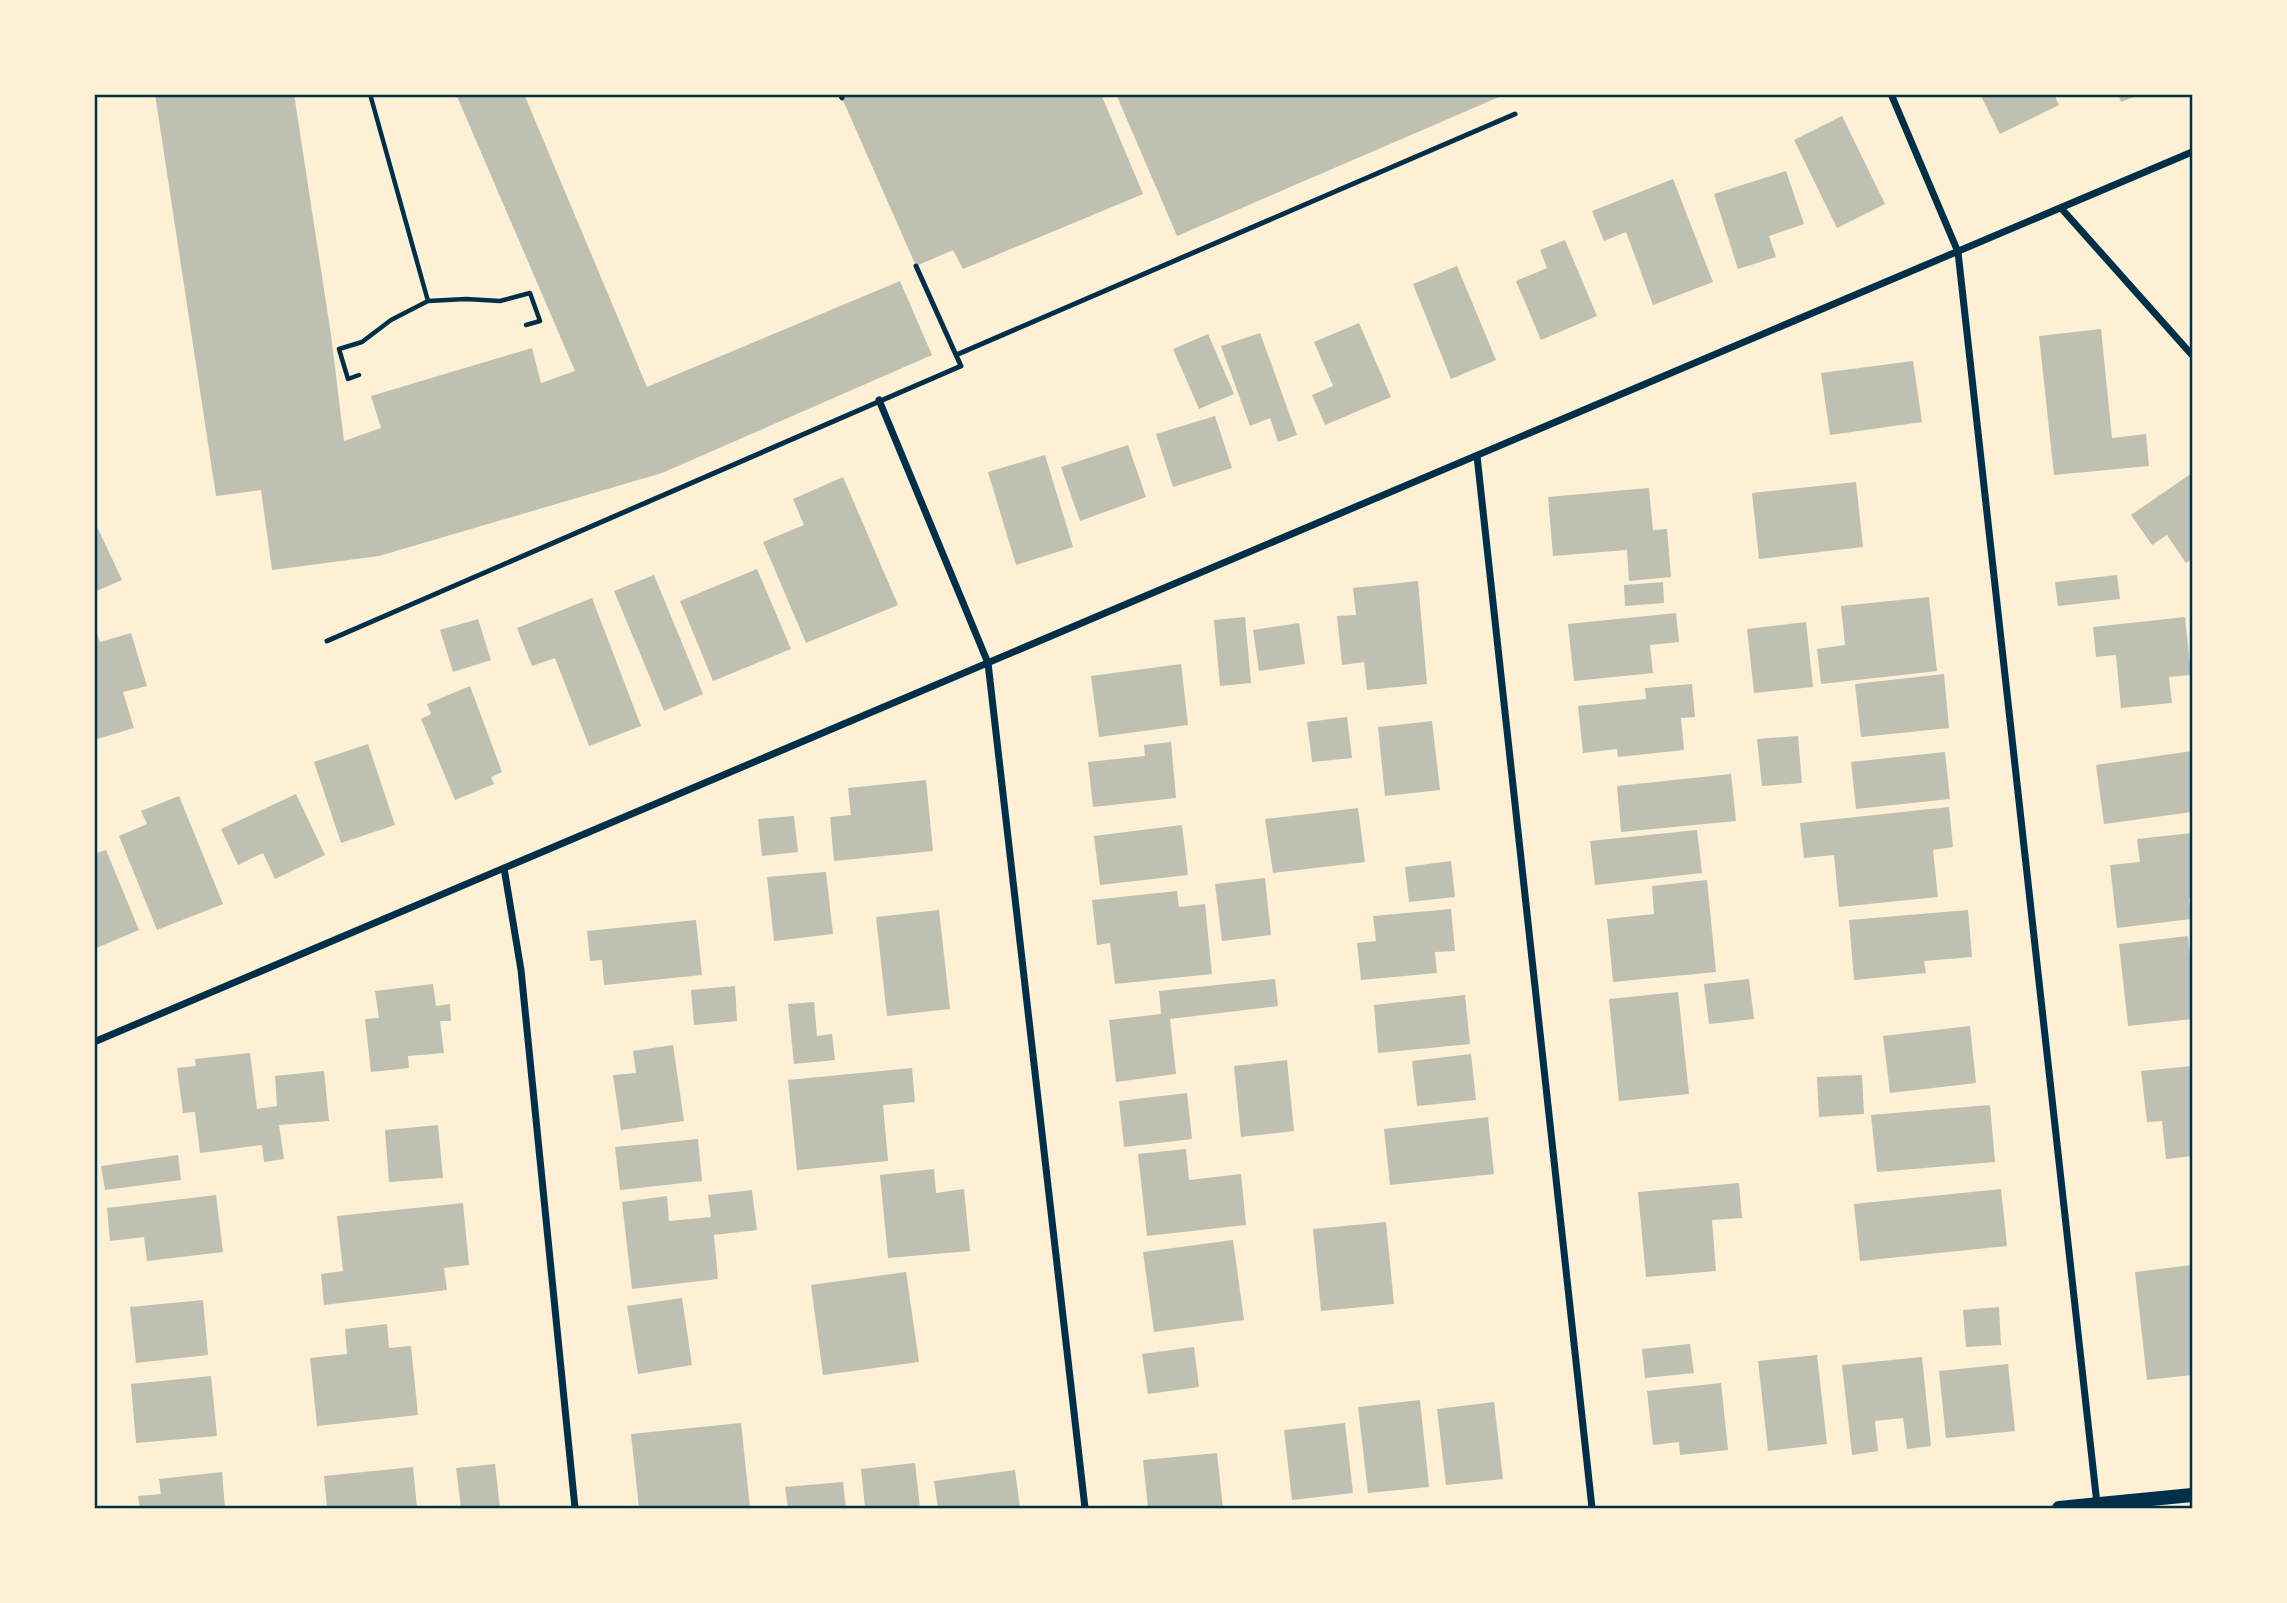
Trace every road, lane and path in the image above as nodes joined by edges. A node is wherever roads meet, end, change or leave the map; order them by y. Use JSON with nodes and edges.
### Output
{"nodes":[{"id":1,"x":370,"y":94,"type":"edge"},
{"id":2,"x":1891,"y":94,"type":"edge"},
{"id":3,"x":1515,"y":114,"type":"dead end"},
{"id":4,"x":2193,"y":152,"type":"edge"},
{"id":5,"x":2061,"y":208,"type":"junction"},
{"id":6,"x":1958,"y":252,"type":"junction"},
{"id":7,"x":916,"y":266,"type":"dead end"},
{"id":8,"x":428,"y":301,"type":"junction"},
{"id":9,"x":526,"y":325,"type":"dead end"},
{"id":10,"x":956,"y":355,"type":"junction"},
{"id":11,"x":2193,"y":355,"type":"edge"},
{"id":12,"x":359,"y":375,"type":"dead end"},
{"id":13,"x":879,"y":400,"type":"junction"},
{"id":14,"x":1477,"y":456,"type":"junction"},
{"id":15,"x":327,"y":640,"type":"dead end"},
{"id":16,"x":988,"y":663,"type":"junction"},
{"id":17,"x":504,"y":868,"type":"junction"},
{"id":18,"x":94,"y":1042,"type":"edge"},
{"id":19,"x":2193,"y":1495,"type":"edge"},
{"id":20,"x":2097,"y":1506,"type":"edge"},
{"id":21,"x":575,"y":1508,"type":"edge"},
{"id":22,"x":1085,"y":1508,"type":"edge"},
{"id":23,"x":1592,"y":1508,"type":"edge"},
{"id":24,"x":2059,"y":1508,"type":"edge"}],
"edges":[{"from":1,"to":8,"type":"path"},
{"from":2,"to":6,"type":"street"},
{"from":3,"to":10,"type":"lane"},
{"from":4,"to":5,"type":"street"},
{"from":5,"to":6,"type":"street"},
{"from":5,"to":11,"type":"street"},
{"from":6,"to":14,"type":"street"},
{"from":6,"to":20,"type":"street"},
{"from":7,"to":10,"type":"lane"},
{"from":8,"to":9,"type":"path"},
{"from":8,"to":12,"type":"path"},
{"from":10,"to":13,"type":"lane"},
{"from":13,"to":15,"type":"lane"},
{"from":13,"to":16,"type":"street"},
{"from":14,"to":16,"type":"street"},
{"from":14,"to":23,"type":"street"},
{"from":16,"to":17,"type":"street"},
{"from":16,"to":22,"type":"street"},
{"from":17,"to":18,"type":"street"},
{"from":17,"to":21,"type":"street"},
{"from":19,"to":20,"type":"main road"},
{"from":20,"to":24,"type":"main road"}]}
